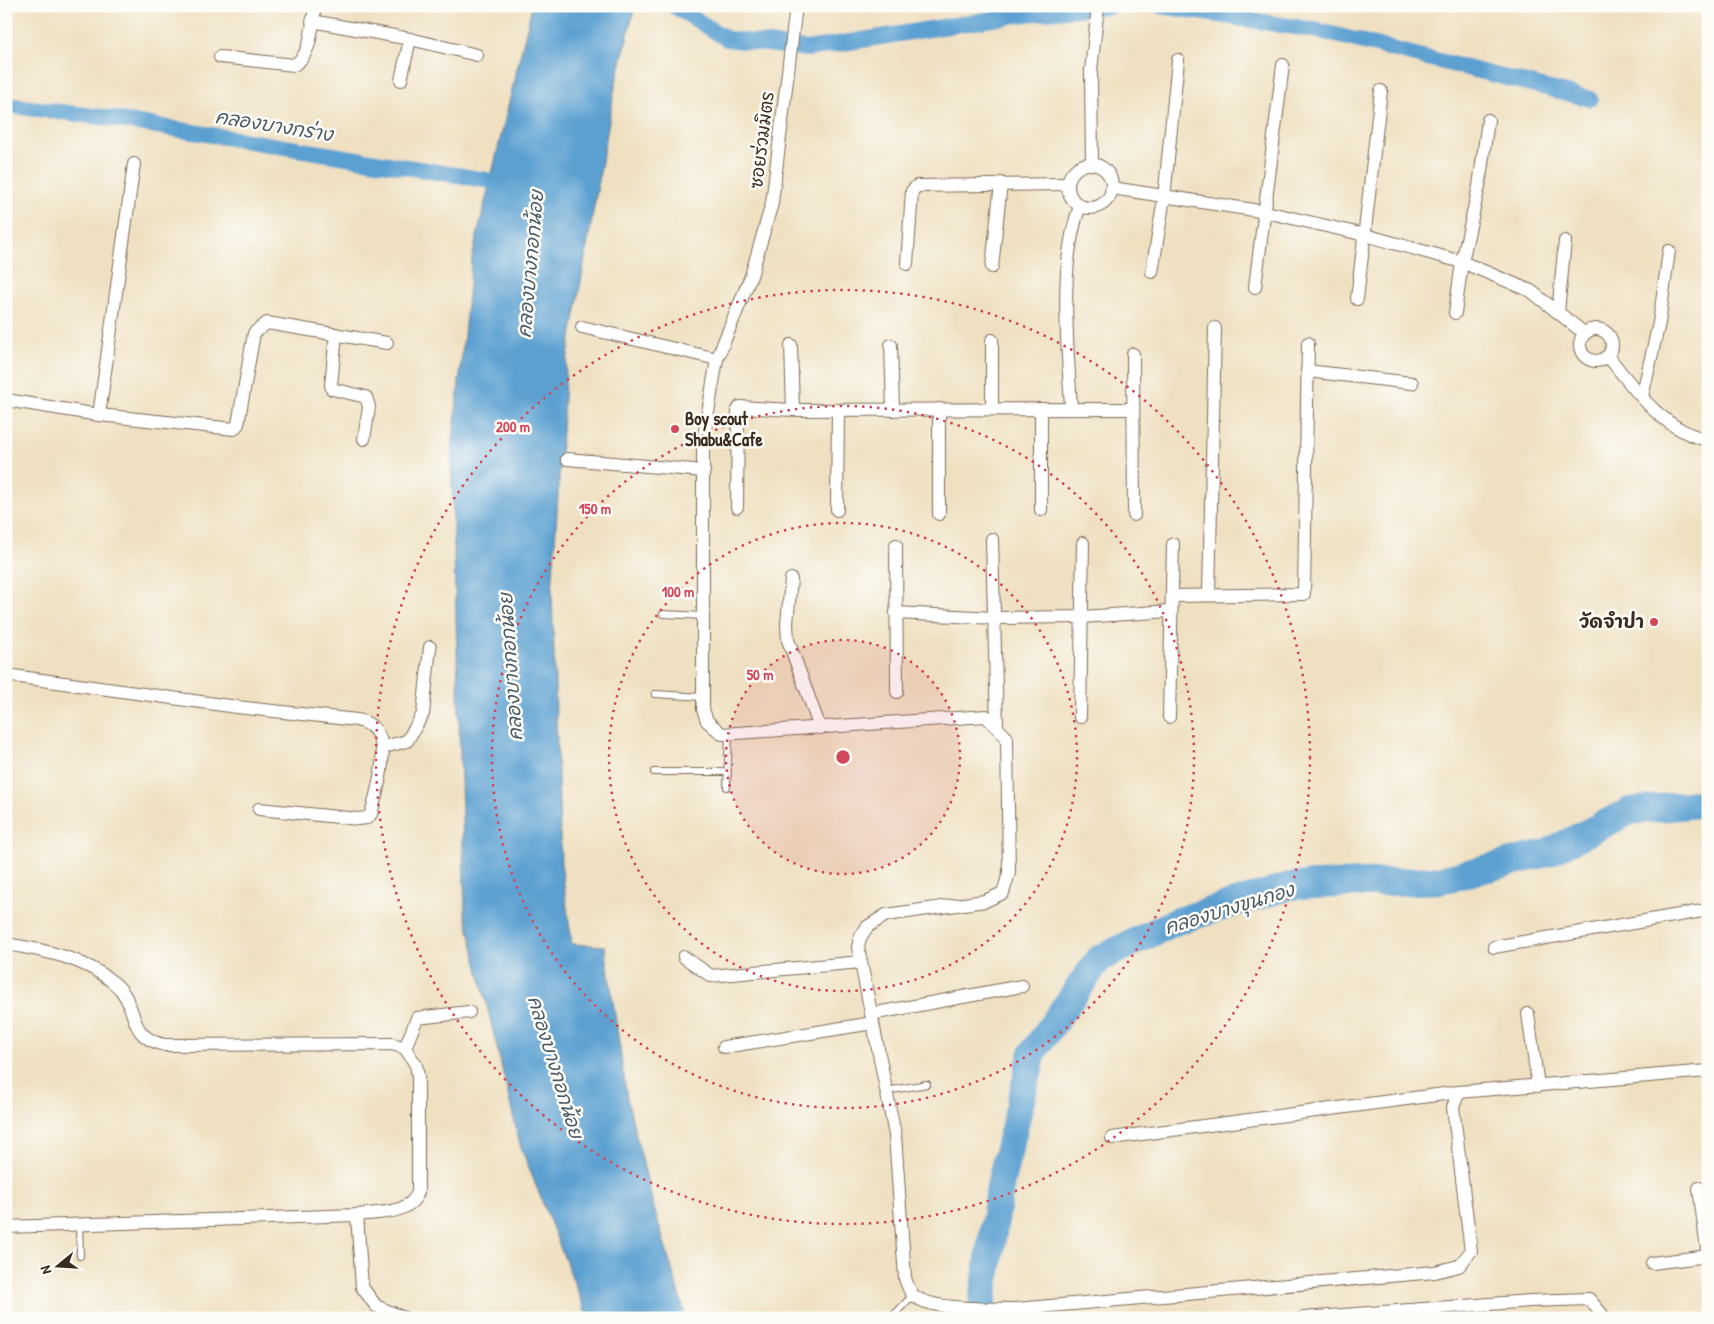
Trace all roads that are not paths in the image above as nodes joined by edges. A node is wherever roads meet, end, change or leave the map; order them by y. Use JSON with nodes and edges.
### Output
{"nodes":[{"id":1,"x":315,"y":6,"type":"edge"},
{"id":2,"x":1098,"y":6,"type":"edge"},
{"id":3,"x":795,"y":12,"type":"edge"},
{"id":4,"x":312,"y":22,"type":"junction"},
{"id":5,"x":410,"y":38,"type":"junction"},
{"id":6,"x":476,"y":55,"type":"dead end"},
{"id":7,"x":220,"y":57,"type":"dead end"},
{"id":8,"x":1178,"y":60,"type":"dead end"},
{"id":9,"x":1284,"y":65,"type":"dead end"},
{"id":10,"x":401,"y":80,"type":"dead end"},
{"id":11,"x":1381,"y":91,"type":"dead end"},
{"id":12,"x":1488,"y":120,"type":"dead end"},
{"id":13,"x":134,"y":164,"type":"dead end"},
{"id":14,"x":1092,"y":164,"type":"junction"},
{"id":15,"x":1001,"y":184,"type":"junction"},
{"id":16,"x":1068,"y":184,"type":"junction"},
{"id":17,"x":1112,"y":188,"type":"junction"},
{"id":18,"x":1164,"y":198,"type":"junction"},
{"id":19,"x":1080,"y":206,"type":"junction"},
{"id":20,"x":1266,"y":212,"type":"junction"},
{"id":21,"x":1365,"y":235,"type":"junction"},
{"id":22,"x":1564,"y":241,"type":"dead end"},
{"id":23,"x":1669,"y":251,"type":"dead end"},
{"id":24,"x":1462,"y":262,"type":"junction"},
{"id":25,"x":907,"y":264,"type":"dead end"},
{"id":26,"x":992,"y":267,"type":"dead end"},
{"id":27,"x":1152,"y":272,"type":"dead end"},
{"id":28,"x":1255,"y":288,"type":"dead end"},
{"id":29,"x":1356,"y":299,"type":"dead end"},
{"id":30,"x":1558,"y":312,"type":"junction"},
{"id":31,"x":1455,"y":313,"type":"dead end"},
{"id":32,"x":582,"y":327,"type":"dead end"},
{"id":33,"x":1215,"y":328,"type":"dead end"},
{"id":34,"x":1584,"y":333,"type":"junction"},
{"id":35,"x":336,"y":334,"type":"junction"},
{"id":36,"x":992,"y":340,"type":"dead end"},
{"id":37,"x":387,"y":343,"type":"dead end"},
{"id":38,"x":1308,"y":343,"type":"dead end"},
{"id":39,"x":791,"y":345,"type":"dead end"},
{"id":40,"x":892,"y":345,"type":"dead end"},
{"id":41,"x":1133,"y":354,"type":"dead end"},
{"id":42,"x":1608,"y":356,"type":"junction"},
{"id":43,"x":717,"y":359,"type":"junction"},
{"id":44,"x":1307,"y":372,"type":"junction"},
{"id":45,"x":1412,"y":383,"type":"dead end"},
{"id":46,"x":1642,"y":397,"type":"junction"},
{"id":47,"x":6,"y":400,"type":"edge"},
{"id":48,"x":940,"y":409,"type":"junction"},
{"id":49,"x":992,"y":409,"type":"junction"},
{"id":50,"x":1040,"y":409,"type":"junction"},
{"id":51,"x":1071,"y":409,"type":"junction"},
{"id":52,"x":1133,"y":409,"type":"junction"},
{"id":53,"x":792,"y":410,"type":"junction"},
{"id":54,"x":838,"y":410,"type":"junction"},
{"id":55,"x":893,"y":410,"type":"junction"},
{"id":56,"x":100,"y":415,"type":"junction"},
{"id":57,"x":364,"y":439,"type":"dead end"},
{"id":58,"x":1708,"y":440,"type":"edge"},
{"id":59,"x":567,"y":459,"type":"dead end"},
{"id":60,"x":704,"y":471,"type":"junction"},
{"id":61,"x":737,"y":507,"type":"dead end"},
{"id":62,"x":837,"y":510,"type":"dead end"},
{"id":63,"x":1041,"y":510,"type":"dead end"},
{"id":64,"x":939,"y":514,"type":"dead end"},
{"id":65,"x":1134,"y":514,"type":"dead end"},
{"id":66,"x":992,"y":539,"type":"dead end"},
{"id":67,"x":1083,"y":543,"type":"dead end"},
{"id":68,"x":896,"y":544,"type":"dead end"},
{"id":69,"x":1172,"y":544,"type":"dead end"},
{"id":70,"x":791,"y":579,"type":"dead end"},
{"id":71,"x":1209,"y":595,"type":"junction"},
{"id":72,"x":1172,"y":596,"type":"junction"},
{"id":73,"x":1171,"y":611,"type":"junction"},
{"id":74,"x":896,"y":613,"type":"junction"},
{"id":75,"x":663,"y":614,"type":"dead end"},
{"id":76,"x":704,"y":616,"type":"junction"},
{"id":77,"x":1082,"y":617,"type":"junction"},
{"id":78,"x":995,"y":618,"type":"junction"},
{"id":79,"x":430,"y":647,"type":"dead end"},
{"id":80,"x":6,"y":675,"type":"edge"},
{"id":81,"x":897,"y":692,"type":"dead end"},
{"id":82,"x":655,"y":694,"type":"dead end"},
{"id":83,"x":703,"y":697,"type":"junction"},
{"id":84,"x":1080,"y":717,"type":"dead end"},
{"id":85,"x":1169,"y":717,"type":"dead end"},
{"id":86,"x":997,"y":727,"type":"junction"},
{"id":87,"x":820,"y":728,"type":"junction"},
{"id":88,"x":729,"y":734,"type":"junction"},
{"id":89,"x":384,"y":747,"type":"junction"},
{"id":90,"x":654,"y":772,"type":"dead end"},
{"id":91,"x":728,"y":772,"type":"junction"},
{"id":92,"x":727,"y":787,"type":"dead end"},
{"id":93,"x":258,"y":809,"type":"dead end"},
{"id":94,"x":1708,"y":910,"type":"edge"},
{"id":95,"x":6,"y":944,"type":"edge"},
{"id":96,"x":1494,"y":947,"type":"dead end"},
{"id":97,"x":684,"y":957,"type":"dead end"},
{"id":98,"x":861,"y":962,"type":"junction"},
{"id":99,"x":1022,"y":986,"type":"dead end"},
{"id":100,"x":469,"y":1012,"type":"dead end"},
{"id":101,"x":1528,"y":1014,"type":"dead end"},
{"id":102,"x":872,"y":1018,"type":"junction"},
{"id":103,"x":724,"y":1047,"type":"dead end"},
{"id":104,"x":405,"y":1048,"type":"junction"},
{"id":105,"x":1708,"y":1071,"type":"edge"},
{"id":106,"x":927,"y":1084,"type":"dead end"},
{"id":107,"x":1538,"y":1086,"type":"junction"},
{"id":108,"x":886,"y":1091,"type":"junction"},
{"id":109,"x":1462,"y":1092,"type":"junction"},
{"id":110,"x":1112,"y":1138,"type":"dead end"},
{"id":111,"x":1699,"y":1188,"type":"dead end"},
{"id":112,"x":357,"y":1215,"type":"junction"},
{"id":113,"x":78,"y":1225,"type":"junction"},
{"id":114,"x":6,"y":1227,"type":"edge"},
{"id":115,"x":80,"y":1256,"type":"dead end"},
{"id":116,"x":1708,"y":1257,"type":"edge"},
{"id":117,"x":1652,"y":1263,"type":"dead end"},
{"id":118,"x":913,"y":1295,"type":"junction"},
{"id":119,"x":1489,"y":1304,"type":"junction"},
{"id":120,"x":1374,"y":1315,"type":"edge"},
{"id":121,"x":404,"y":1318,"type":"edge"},
{"id":122,"x":891,"y":1318,"type":"edge"},
{"id":123,"x":1303,"y":1318,"type":"edge"},
{"id":124,"x":1484,"y":1318,"type":"edge"},
{"id":125,"x":1605,"y":1318,"type":"edge"}],
"edges":[{"from":1,"to":4,"type":"street"},
{"from":2,"to":14,"type":"street"},
{"from":3,"to":43,"type":"street","name":"ซอยร่วมมิตร"},
{"from":4,"to":5,"type":"street"},
{"from":4,"to":7,"type":"street"},
{"from":5,"to":6,"type":"street"},
{"from":5,"to":10,"type":"street"},
{"from":8,"to":18,"type":"street"},
{"from":9,"to":20,"type":"street"},
{"from":11,"to":21,"type":"street"},
{"from":12,"to":24,"type":"street"},
{"from":13,"to":56,"type":"street"},
{"from":14,"to":16,"type":"street"},
{"from":14,"to":17,"type":"street"},
{"from":15,"to":16,"type":"street"},
{"from":15,"to":25,"type":"street"},
{"from":15,"to":26,"type":"street"},
{"from":16,"to":19,"type":"street"},
{"from":17,"to":18,"type":"street"},
{"from":17,"to":19,"type":"street"},
{"from":18,"to":20,"type":"street"},
{"from":18,"to":27,"type":"street"},
{"from":19,"to":51,"type":"street"},
{"from":20,"to":21,"type":"street"},
{"from":20,"to":28,"type":"street"},
{"from":21,"to":24,"type":"street"},
{"from":21,"to":29,"type":"street"},
{"from":22,"to":30,"type":"street"},
{"from":23,"to":46,"type":"street"},
{"from":24,"to":30,"type":"street"},
{"from":24,"to":31,"type":"street"},
{"from":30,"to":34,"type":"street"},
{"from":32,"to":43,"type":"street"},
{"from":33,"to":71,"type":"street"},
{"from":34,"to":42,"type":"street"},
{"from":34,"to":42,"type":"street"},
{"from":35,"to":37,"type":"street"},
{"from":35,"to":56,"type":"street"},
{"from":35,"to":57,"type":"street"},
{"from":36,"to":49,"type":"street"},
{"from":38,"to":44,"type":"street"},
{"from":39,"to":53,"type":"street"},
{"from":40,"to":55,"type":"street"},
{"from":41,"to":52,"type":"street"},
{"from":42,"to":46,"type":"street"},
{"from":43,"to":60,"type":"street","name":"ซอยร่วมมิตร"},
{"from":44,"to":45,"type":"street"},
{"from":44,"to":71,"type":"street"},
{"from":46,"to":58,"type":"street"},
{"from":47,"to":56,"type":"street"},
{"from":48,"to":49,"type":"street"},
{"from":48,"to":55,"type":"street"},
{"from":48,"to":64,"type":"street"},
{"from":49,"to":50,"type":"street"},
{"from":50,"to":51,"type":"street"},
{"from":50,"to":63,"type":"street"},
{"from":51,"to":52,"type":"street"},
{"from":52,"to":65,"type":"street"},
{"from":53,"to":54,"type":"street"},
{"from":53,"to":61,"type":"street"},
{"from":54,"to":55,"type":"street"},
{"from":54,"to":62,"type":"street"},
{"from":59,"to":60,"type":"street"},
{"from":60,"to":76,"type":"street","name":"ซอยร่วมมิตร"},
{"from":66,"to":78,"type":"street"},
{"from":67,"to":77,"type":"street"},
{"from":68,"to":74,"type":"street"},
{"from":69,"to":72,"type":"street"},
{"from":70,"to":87,"type":"street"},
{"from":71,"to":72,"type":"street"},
{"from":72,"to":73,"type":"street"},
{"from":73,"to":77,"type":"street"},
{"from":73,"to":85,"type":"street"},
{"from":74,"to":78,"type":"street"},
{"from":74,"to":81,"type":"street"},
{"from":75,"to":76,"type":"lane"},
{"from":76,"to":83,"type":"street","name":"ซอยร่วมมิตร"},
{"from":77,"to":78,"type":"street"},
{"from":77,"to":84,"type":"street"},
{"from":78,"to":86,"type":"street"},
{"from":79,"to":89,"type":"street"},
{"from":80,"to":89,"type":"street"},
{"from":82,"to":83,"type":"lane"},
{"from":83,"to":88,"type":"street","name":"ซอยร่วมมิตร"},
{"from":86,"to":87,"type":"street"},
{"from":86,"to":98,"type":"street"},
{"from":87,"to":88,"type":"street"},
{"from":88,"to":91,"type":"lane"},
{"from":89,"to":93,"type":"street"},
{"from":90,"to":91,"type":"lane"},
{"from":91,"to":92,"type":"lane"},
{"from":94,"to":96,"type":"street"},
{"from":95,"to":104,"type":"street"},
{"from":97,"to":98,"type":"street"},
{"from":98,"to":102,"type":"street"},
{"from":99,"to":102,"type":"street"},
{"from":100,"to":104,"type":"street"},
{"from":101,"to":107,"type":"street"},
{"from":102,"to":103,"type":"street"},
{"from":102,"to":108,"type":"street"},
{"from":104,"to":112,"type":"street"},
{"from":105,"to":107,"type":"street"},
{"from":106,"to":108,"type":"lane"},
{"from":107,"to":109,"type":"street"},
{"from":108,"to":118,"type":"street"},
{"from":109,"to":110,"type":"street"},
{"from":109,"to":118,"type":"street"},
{"from":111,"to":116,"type":"street"},
{"from":112,"to":113,"type":"street"},
{"from":112,"to":121,"type":"street"},
{"from":113,"to":114,"type":"street"},
{"from":113,"to":115,"type":"lane"},
{"from":116,"to":117,"type":"street"},
{"from":118,"to":122,"type":"lane"},
{"from":119,"to":120,"type":"street"},
{"from":119,"to":124,"type":"street"},
{"from":119,"to":125,"type":"street"},
{"from":120,"to":123,"type":"street"}]}
